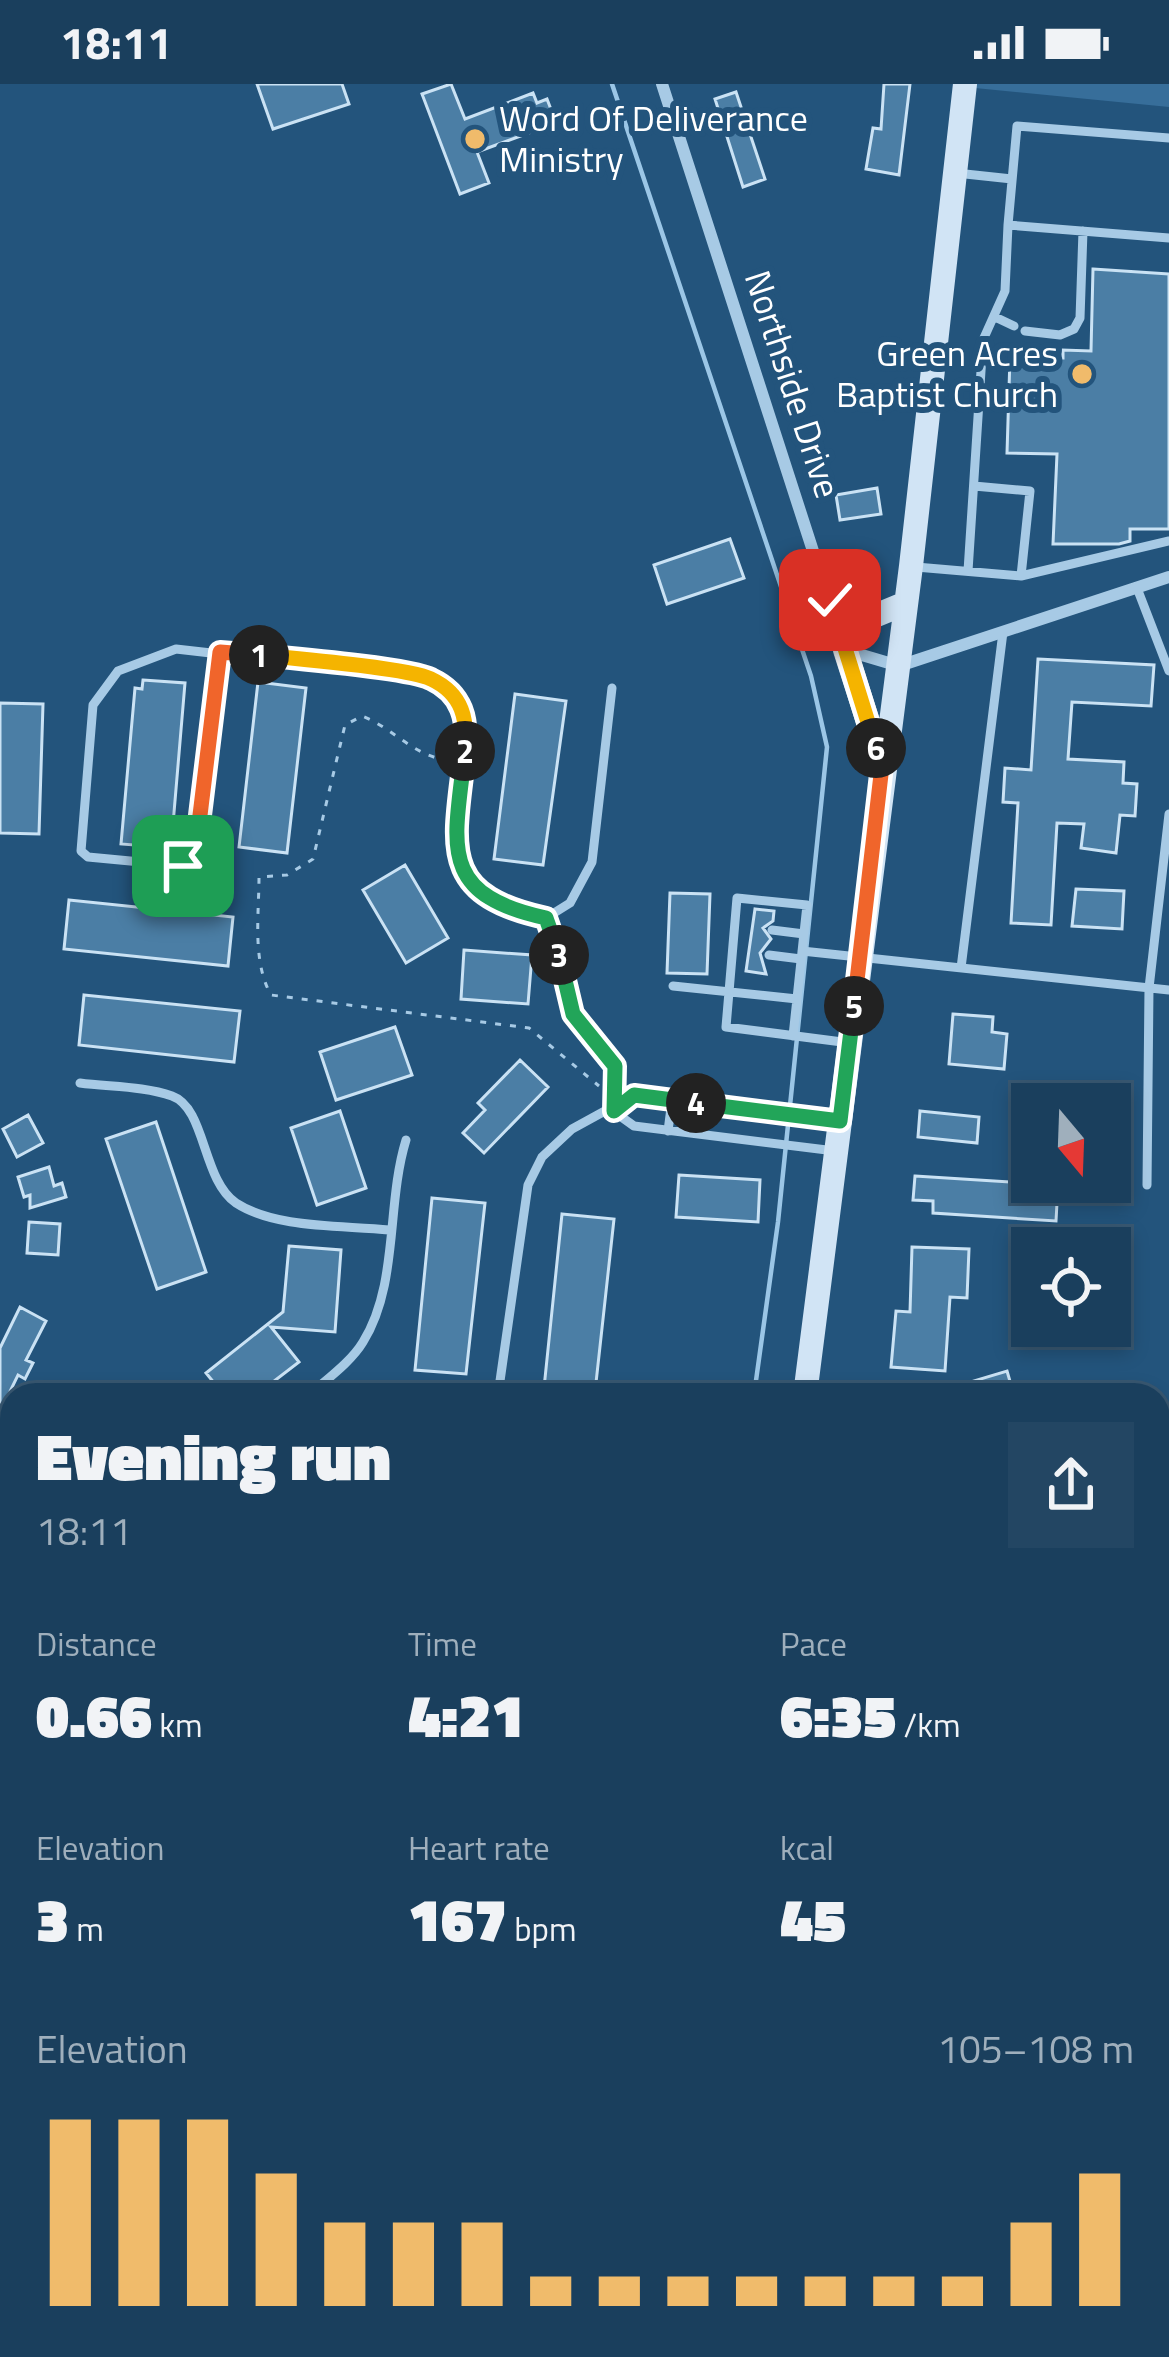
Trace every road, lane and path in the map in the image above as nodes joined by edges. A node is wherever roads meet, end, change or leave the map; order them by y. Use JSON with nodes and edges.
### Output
{"nodes":[{"id":1,"x":662,"y":84,"type":"edge"},
{"id":2,"x":965,"y":84,"type":"edge"},
{"id":3,"x":1169,"y":138,"type":"edge"},
{"id":4,"x":956,"y":173,"type":"junction"},
{"id":5,"x":1012,"y":179,"type":"junction"},
{"id":6,"x":1008,"y":226,"type":"junction"},
{"id":7,"x":1083,"y":231,"type":"junction"},
{"id":8,"x":1169,"y":238,"type":"edge"},
{"id":9,"x":995,"y":317,"type":"junction"},
{"id":10,"x":974,"y":486,"type":"junction"},
{"id":11,"x":1169,"y":541,"type":"edge"},
{"id":12,"x":911,"y":566,"type":"junction"},
{"id":13,"x":968,"y":571,"type":"junction"},
{"id":14,"x":1021,"y":576,"type":"junction"},
{"id":15,"x":1169,"y":577,"type":"edge"},
{"id":16,"x":1137,"y":588,"type":"junction"},
{"id":17,"x":830,"y":600,"type":"junction"},
{"id":18,"x":906,"y":603,"type":"junction"},
{"id":19,"x":1003,"y":632,"type":"junction"},
{"id":20,"x":845,"y":650,"type":"junction"},
{"id":21,"x":220,"y":652,"type":"junction"},
{"id":22,"x":898,"y":667,"type":"junction"},
{"id":23,"x":1169,"y":671,"type":"edge"},
{"id":24,"x":612,"y":688,"type":"dead end"},
{"id":25,"x":464,"y":761,"type":"junction"},
{"id":26,"x":882,"y":766,"type":"junction"},
{"id":27,"x":1169,"y":814,"type":"edge"},
{"id":28,"x":546,"y":918,"type":"junction"},
{"id":29,"x":735,"y":927,"type":"junction"},
{"id":30,"x":752,"y":928,"type":"dead end"},
{"id":31,"x":772,"y":930,"type":"dead end"},
{"id":32,"x":804,"y":934,"type":"junction"},
{"id":33,"x":733,"y":951,"type":"junction"},
{"id":34,"x":749,"y":952,"type":"dead end"},
{"id":35,"x":769,"y":955,"type":"dead end"},
{"id":36,"x":802,"y":955,"type":"junction"},
{"id":37,"x":857,"y":957,"type":"junction"},
{"id":38,"x":961,"y":968,"type":"junction"},
{"id":39,"x":673,"y":986,"type":"dead end"},
{"id":40,"x":1148,"y":988,"type":"junction"},
{"id":41,"x":1169,"y":990,"type":"edge"},
{"id":42,"x":729,"y":991,"type":"junction"},
{"id":43,"x":797,"y":999,"type":"junction"},
{"id":44,"x":793,"y":1036,"type":"junction"},
{"id":45,"x":850,"y":1043,"type":"junction"},
{"id":46,"x":80,"y":1083,"type":"dead end"},
{"id":47,"x":672,"y":1100,"type":"junction"},
{"id":48,"x":614,"y":1105,"type":"junction"},
{"id":49,"x":840,"y":1121,"type":"junction"},
{"id":50,"x":668,"y":1131,"type":"junction"},
{"id":51,"x":406,"y":1140,"type":"dead end"},
{"id":52,"x":836,"y":1151,"type":"junction"},
{"id":53,"x":1147,"y":1185,"type":"dead end"},
{"id":54,"x":389,"y":1230,"type":"junction"},
{"id":55,"x":322,"y":1383,"type":"edge"},
{"id":56,"x":500,"y":1383,"type":"edge"},
{"id":57,"x":807,"y":1383,"type":"edge"}],
"edges":[{"from":1,"to":17,"type":"street","name":"Northside Drive"},
{"from":2,"to":4,"type":"street"},
{"from":3,"to":5,"type":"lane"},
{"from":4,"to":5,"type":"lane"},
{"from":4,"to":12,"type":"street"},
{"from":5,"to":6,"type":"lane"},
{"from":6,"to":7,"type":"lane"},
{"from":6,"to":9,"type":"lane"},
{"from":7,"to":8,"type":"lane"},
{"from":7,"to":9,"type":"lane"},
{"from":9,"to":10,"type":"lane"},
{"from":10,"to":13,"type":"lane"},
{"from":10,"to":14,"type":"lane"},
{"from":11,"to":14,"type":"lane"},
{"from":12,"to":13,"type":"lane"},
{"from":12,"to":18,"type":"street"},
{"from":13,"to":14,"type":"lane"},
{"from":15,"to":16,"type":"street"},
{"from":16,"to":19,"type":"street"},
{"from":16,"to":23,"type":"lane"},
{"from":17,"to":18,"type":"street"},
{"from":17,"to":20,"type":"street","name":"Northside Drive"},
{"from":18,"to":22,"type":"street"},
{"from":19,"to":22,"type":"street"},
{"from":19,"to":38,"type":"lane"},
{"from":20,"to":22,"type":"street"},
{"from":20,"to":26,"type":"street"},
{"from":21,"to":21,"type":"lane"},
{"from":21,"to":25,"type":"lane"},
{"from":22,"to":26,"type":"street"},
{"from":24,"to":28,"type":"lane"},
{"from":25,"to":28,"type":"lane"},
{"from":25,"to":48,"type":"path"},
{"from":26,"to":37,"type":"street"},
{"from":27,"to":40,"type":"lane"},
{"from":28,"to":48,"type":"lane"},
{"from":29,"to":30,"type":"lane"},
{"from":29,"to":32,"type":"lane"},
{"from":29,"to":33,"type":"lane"},
{"from":31,"to":32,"type":"lane"},
{"from":32,"to":36,"type":"lane"},
{"from":33,"to":34,"type":"lane"},
{"from":33,"to":42,"type":"lane"},
{"from":35,"to":36,"type":"lane"},
{"from":36,"to":37,"type":"lane"},
{"from":36,"to":43,"type":"lane"},
{"from":37,"to":38,"type":"lane"},
{"from":37,"to":45,"type":"street"},
{"from":38,"to":40,"type":"lane"},
{"from":39,"to":42,"type":"lane"},
{"from":40,"to":41,"type":"lane"},
{"from":40,"to":53,"type":"lane"},
{"from":42,"to":43,"type":"lane"},
{"from":42,"to":44,"type":"lane"},
{"from":43,"to":44,"type":"lane"},
{"from":44,"to":45,"type":"lane"},
{"from":45,"to":49,"type":"street"},
{"from":46,"to":54,"type":"lane"},
{"from":47,"to":48,"type":"lane"},
{"from":47,"to":49,"type":"lane"},
{"from":47,"to":50,"type":"lane"},
{"from":48,"to":50,"type":"lane"},
{"from":48,"to":56,"type":"lane"},
{"from":49,"to":52,"type":"street"},
{"from":50,"to":52,"type":"lane"},
{"from":51,"to":54,"type":"lane"},
{"from":52,"to":57,"type":"street"},
{"from":54,"to":55,"type":"lane"}]}
